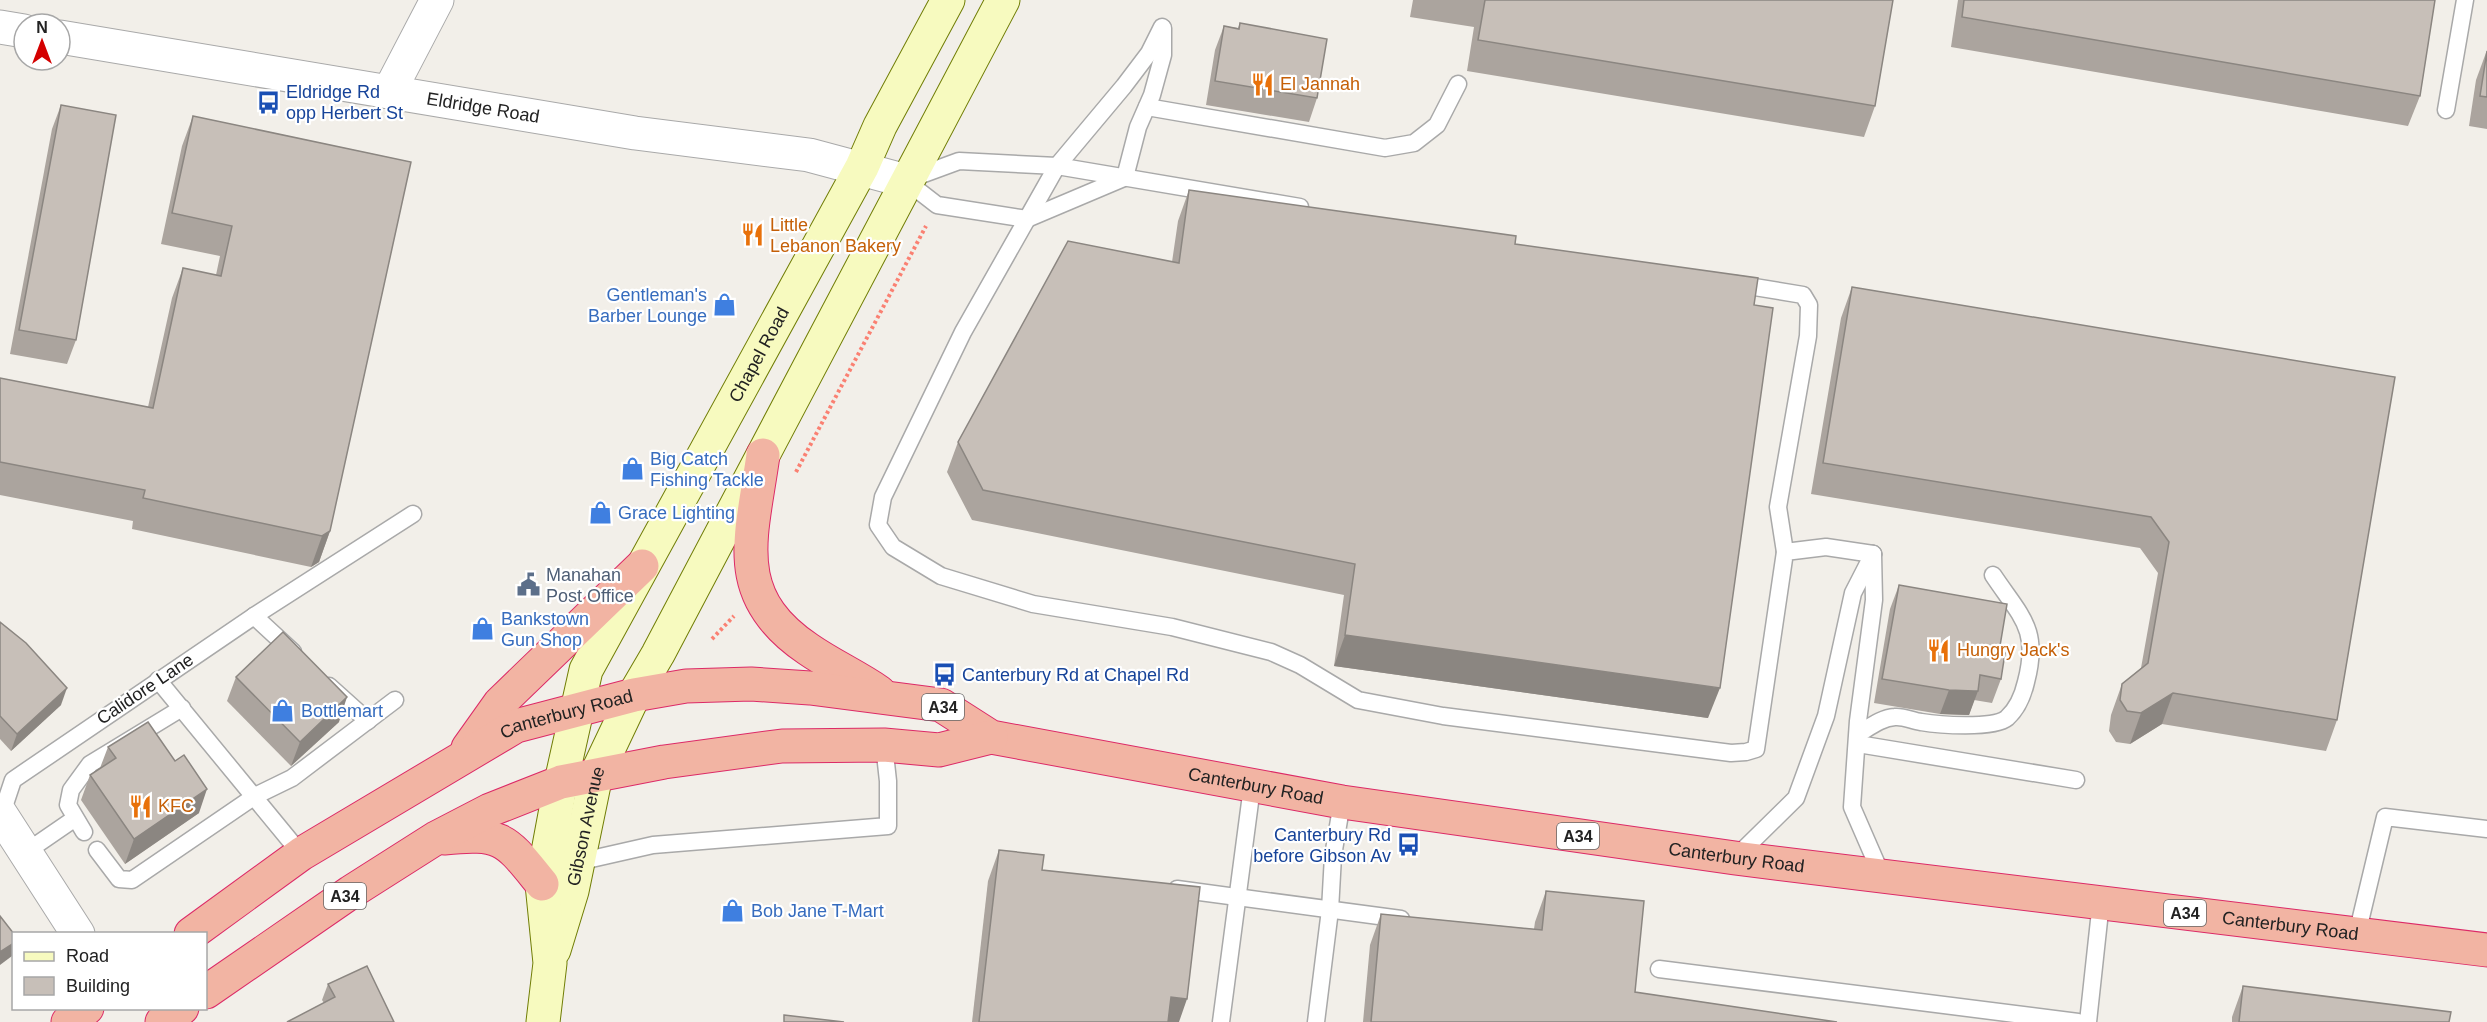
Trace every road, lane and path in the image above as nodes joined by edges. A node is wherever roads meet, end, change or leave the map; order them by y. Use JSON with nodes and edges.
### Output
{"nodes":[{"id":1,"x":437,"y":0,"type":"edge"},
{"id":2,"x":948,"y":0,"type":"edge"},
{"id":3,"x":1003,"y":0,"type":"edge"},
{"id":4,"x":2465,"y":0,"type":"edge"},
{"id":5,"x":72,"y":39,"type":"edge"},
{"id":6,"x":1458,"y":84,"type":"dead end"},
{"id":7,"x":389,"y":92,"type":"junction"},
{"id":8,"x":1147,"y":107,"type":"junction"},
{"id":9,"x":2446,"y":110,"type":"dead end"},
{"id":10,"x":1057,"y":166,"type":"junction"},
{"id":11,"x":862,"y":167,"type":"junction"},
{"id":12,"x":1125,"y":177,"type":"junction"},
{"id":13,"x":906,"y":181,"type":"junction"},
{"id":14,"x":1314,"y":209,"type":"edge"},
{"id":15,"x":1027,"y":219,"type":"junction"},
{"id":16,"x":926,"y":225,"type":"dead end"},
{"id":17,"x":1715,"y":280,"type":"edge"},
{"id":18,"x":763,"y":454,"type":"junction"},
{"id":19,"x":790,"y":483,"type":"dead end"},
{"id":20,"x":413,"y":514,"type":"dead end"},
{"id":21,"x":1785,"y":552,"type":"junction"},
{"id":22,"x":1873,"y":554,"type":"junction"},
{"id":23,"x":642,"y":566,"type":"junction"},
{"id":24,"x":1993,"y":575,"type":"dead end"},
{"id":25,"x":254,"y":616,"type":"junction"},
{"id":26,"x":158,"y":680,"type":"junction"},
{"id":27,"x":634,"y":695,"type":"junction"},
{"id":28,"x":887,"y":698,"type":"junction"},
{"id":29,"x":395,"y":700,"type":"dead end"},
{"id":30,"x":182,"y":708,"type":"junction"},
{"id":31,"x":577,"y":710,"type":"junction"},
{"id":32,"x":368,"y":721,"type":"junction"},
{"id":33,"x":991,"y":737,"type":"junction"},
{"id":34,"x":1858,"y":739,"type":"junction"},
{"id":35,"x":884,"y":745,"type":"junction"},
{"id":36,"x":462,"y":757,"type":"junction"},
{"id":37,"x":596,"y":775,"type":"junction"},
{"id":38,"x":2076,"y":780,"type":"dead end"},
{"id":39,"x":561,"y":782,"type":"junction"},
{"id":40,"x":1252,"y":787,"type":"junction"},
{"id":41,"x":255,"y":796,"type":"junction"},
{"id":42,"x":1342,"y":802,"type":"junction"},
{"id":43,"x":1,"y":813,"type":"edge"},
{"id":44,"x":2487,"y":829,"type":"edge"},
{"id":45,"x":436,"y":838,"type":"junction"},
{"id":46,"x":98,"y":850,"type":"dead end"},
{"id":47,"x":26,"y":852,"type":"junction"},
{"id":48,"x":301,"y":854,"type":"junction"},
{"id":49,"x":1735,"y":858,"type":"junction"},
{"id":50,"x":578,"y":862,"type":"junction"},
{"id":51,"x":1882,"y":876,"type":"junction"},
{"id":52,"x":542,"y":884,"type":"junction"},
{"id":53,"x":1158,"y":886,"type":"edge"},
{"id":54,"x":1238,"y":896,"type":"junction"},
{"id":55,"x":2101,"y":903,"type":"junction"},
{"id":56,"x":1330,"y":910,"type":"junction"},
{"id":57,"x":1421,"y":921,"type":"edge"},
{"id":58,"x":77,"y":932,"type":"edge"},
{"id":59,"x":191,"y":932,"type":"edge"},
{"id":60,"x":2357,"y":934,"type":"junction"},
{"id":61,"x":2487,"y":950,"type":"edge"},
{"id":62,"x":550,"y":963,"type":"junction"},
{"id":63,"x":1659,"y":969,"type":"dead end"},
{"id":64,"x":207,"y":991,"type":"edge"},
{"id":65,"x":84,"y":1010,"type":"edge"},
{"id":66,"x":179,"y":1010,"type":"edge"},
{"id":67,"x":68,"y":1022,"type":"edge"},
{"id":68,"x":162,"y":1022,"type":"edge"},
{"id":69,"x":543,"y":1022,"type":"edge"},
{"id":70,"x":1221,"y":1022,"type":"edge"},
{"id":71,"x":1316,"y":1022,"type":"edge"},
{"id":72,"x":2078,"y":1022,"type":"edge"},
{"id":73,"x":2088,"y":1022,"type":"edge"}],
"edges":[{"from":1,"to":7,"type":"street"},
{"from":2,"to":11,"type":"main road","name":"Chapel Road"},
{"from":3,"to":13,"type":"main road"},
{"from":4,"to":9,"type":"lane"},
{"from":5,"to":7,"type":"street","name":"Eldridge Road"},
{"from":6,"to":8,"type":"lane"},
{"from":7,"to":11,"type":"street","name":"Eldridge Road"},
{"from":8,"to":10,"type":"lane"},
{"from":8,"to":12,"type":"lane"},
{"from":10,"to":12,"type":"lane"},
{"from":10,"to":13,"type":"lane"},
{"from":10,"to":15,"type":"lane"},
{"from":11,"to":13,"type":"street","name":"Eldridge Road"},
{"from":11,"to":23,"type":"main road","name":"Chapel Road"},
{"from":12,"to":14,"type":"lane"},
{"from":12,"to":15,"type":"lane"},
{"from":13,"to":15,"type":"lane"},
{"from":13,"to":18,"type":"main road"},
{"from":15,"to":21,"type":"lane"},
{"from":16,"to":19,"type":"path"},
{"from":17,"to":21,"type":"lane"},
{"from":18,"to":27,"type":"main road"},
{"from":18,"to":28,"type":"highway"},
{"from":20,"to":25,"type":"lane","name":"Calidore Lane"},
{"from":21,"to":22,"type":"lane"},
{"from":22,"to":34,"type":"lane"},
{"from":22,"to":49,"type":"lane"},
{"from":23,"to":31,"type":"main road","name":"Chapel Road"},
{"from":23,"to":36,"type":"highway"},
{"from":24,"to":34,"type":"lane"},
{"from":25,"to":26,"type":"lane","name":"Calidore Lane"},
{"from":25,"to":32,"type":"lane"},
{"from":26,"to":30,"type":"lane"},
{"from":26,"to":43,"type":"lane","name":"Calidore Lane"},
{"from":27,"to":28,"type":"highway","name":"Canterbury Road","number":"A34"},
{"from":27,"to":31,"type":"highway","name":"Canterbury Road","number":"A34"},
{"from":27,"to":37,"type":"main road","name":"Gibson Avenue"},
{"from":28,"to":33,"type":"highway","name":"Canterbury Road","number":"A34"},
{"from":29,"to":32,"type":"lane"},
{"from":30,"to":41,"type":"lane"},
{"from":30,"to":47,"type":"lane"},
{"from":31,"to":36,"type":"highway","name":"Canterbury Road","number":"A34"},
{"from":31,"to":39,"type":"main road","name":"Gibson Avenue"},
{"from":32,"to":41,"type":"lane"},
{"from":33,"to":35,"type":"highway","name":"Canterbury Road","number":"A34"},
{"from":33,"to":40,"type":"highway","name":"Canterbury Road","number":"A34"},
{"from":34,"to":38,"type":"lane"},
{"from":34,"to":51,"type":"lane"},
{"from":35,"to":37,"type":"highway","name":"Canterbury Road","number":"A34"},
{"from":35,"to":50,"type":"lane"},
{"from":36,"to":48,"type":"highway","name":"Canterbury Road","number":"A34"},
{"from":37,"to":39,"type":"highway","name":"Canterbury Road","number":"A34"},
{"from":37,"to":50,"type":"main road","name":"Gibson Avenue"},
{"from":39,"to":45,"type":"highway","name":"Canterbury Road","number":"A34"},
{"from":39,"to":52,"type":"main road","name":"Gibson Avenue"},
{"from":40,"to":42,"type":"highway","name":"Canterbury Road","number":"A34"},
{"from":40,"to":54,"type":"lane"},
{"from":41,"to":46,"type":"lane"},
{"from":41,"to":48,"type":"lane"},
{"from":42,"to":49,"type":"highway","name":"Canterbury Road","number":"A34"},
{"from":42,"to":56,"type":"lane"},
{"from":43,"to":47,"type":"street"},
{"from":44,"to":60,"type":"lane"},
{"from":45,"to":52,"type":"highway"},
{"from":45,"to":64,"type":"highway","name":"Canterbury Road","number":"A34"},
{"from":47,"to":58,"type":"street"},
{"from":48,"to":59,"type":"highway","name":"Canterbury Road","number":"A34"},
{"from":49,"to":51,"type":"highway","name":"Canterbury Road","number":"A34"},
{"from":50,"to":62,"type":"main road","name":"Gibson Avenue"},
{"from":51,"to":55,"type":"highway","name":"Canterbury Road","number":"A34"},
{"from":52,"to":62,"type":"main road","name":"Gibson Avenue"},
{"from":53,"to":54,"type":"lane"},
{"from":54,"to":56,"type":"lane"},
{"from":54,"to":70,"type":"lane"},
{"from":55,"to":60,"type":"highway","name":"Canterbury Road","number":"A34"},
{"from":55,"to":73,"type":"lane"},
{"from":56,"to":57,"type":"lane"},
{"from":56,"to":71,"type":"lane"},
{"from":60,"to":61,"type":"highway","name":"Canterbury Road","number":"A34"},
{"from":62,"to":69,"type":"main road","name":"Gibson Avenue"},
{"from":63,"to":72,"type":"lane"},
{"from":65,"to":67,"type":"highway"},
{"from":66,"to":68,"type":"highway"}]}
